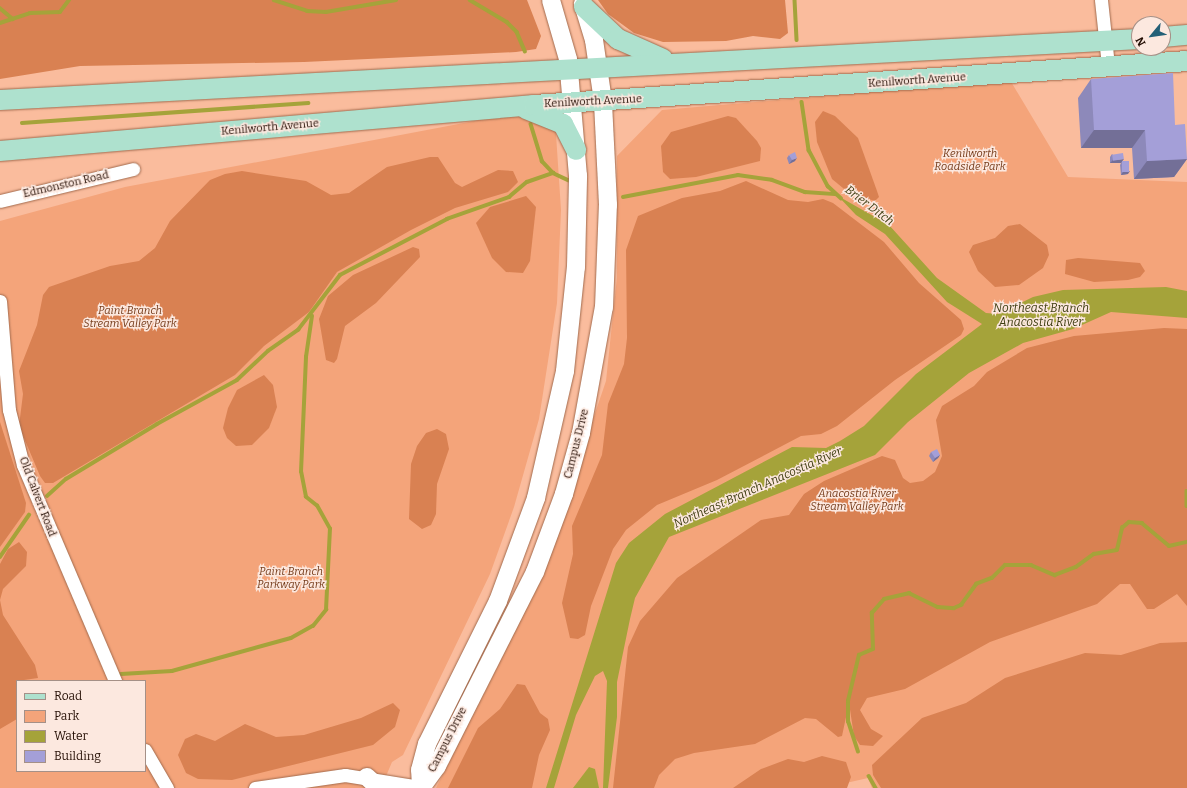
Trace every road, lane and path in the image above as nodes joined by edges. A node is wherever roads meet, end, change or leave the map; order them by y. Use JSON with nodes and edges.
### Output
{"nodes":[{"id":1,"x":551,"y":0,"type":"edge"},
{"id":2,"x":1101,"y":0,"type":"edge"},
{"id":3,"x":582,"y":3,"type":"edge"},
{"id":4,"x":1187,"y":35,"type":"edge"},
{"id":5,"x":1171,"y":36,"type":"edge"},
{"id":6,"x":1131,"y":40,"type":"edge"},
{"id":7,"x":1107,"y":41,"type":"junction"},
{"id":8,"x":1187,"y":61,"type":"edge"},
{"id":9,"x":672,"y":63,"type":"junction"},
{"id":10,"x":1108,"y":66,"type":"junction"},
{"id":11,"x":599,"y":67,"type":"junction"},
{"id":12,"x":570,"y":69,"type":"junction"},
{"id":13,"x":0,"y":100,"type":"edge"},
{"id":14,"x":603,"y":101,"type":"junction"},
{"id":15,"x":574,"y":103,"type":"junction"},
{"id":16,"x":518,"y":107,"type":"junction"},
{"id":17,"x":576,"y":150,"type":"junction"},
{"id":18,"x":0,"y":151,"type":"edge"},
{"id":19,"x":133,"y":169,"type":"dead end"},
{"id":20,"x":0,"y":201,"type":"edge"},
{"id":21,"x":0,"y":301,"type":"edge"},
{"id":22,"x":115,"y":680,"type":"edge"},
{"id":23,"x":146,"y":752,"type":"edge"},
{"id":24,"x":373,"y":782,"type":"edge"},
{"id":25,"x":167,"y":788,"type":"edge"},
{"id":26,"x":255,"y":788,"type":"edge"},
{"id":27,"x":421,"y":788,"type":"edge"}],
"edges":[{"from":1,"to":12,"type":"main road","name":"Campus Drive"},
{"from":2,"to":7,"type":"street"},
{"from":3,"to":9,"type":"main road"},
{"from":3,"to":11,"type":"main road","name":"Campus Drive"},
{"from":4,"to":5,"type":"main road"},
{"from":6,"to":7,"type":"main road"},
{"from":7,"to":9,"type":"main road"},
{"from":7,"to":10,"type":"street"},
{"from":8,"to":10,"type":"main road","name":"Kenilworth Avenue"},
{"from":9,"to":11,"type":"main road"},
{"from":10,"to":14,"type":"main road","name":"Kenilworth Avenue"},
{"from":11,"to":12,"type":"main road"},
{"from":11,"to":14,"type":"main road","name":"Campus Drive"},
{"from":12,"to":13,"type":"main road"},
{"from":12,"to":15,"type":"main road","name":"Campus Drive"},
{"from":14,"to":15,"type":"main road","name":"Kenilworth Avenue"},
{"from":14,"to":27,"type":"main road","name":"Campus Drive"},
{"from":15,"to":16,"type":"main road","name":"Kenilworth Avenue"},
{"from":15,"to":17,"type":"main road","name":"Campus Drive"},
{"from":16,"to":17,"type":"main road"},
{"from":16,"to":18,"type":"main road","name":"Kenilworth Avenue"},
{"from":17,"to":27,"type":"main road","name":"Campus Drive"},
{"from":19,"to":20,"type":"street","name":"Edmonston Road"},
{"from":21,"to":22,"type":"street","name":"Old Calvert Road"},
{"from":23,"to":25,"type":"street"},
{"from":24,"to":26,"type":"street"},
{"from":24,"to":27,"type":"street"}]}
